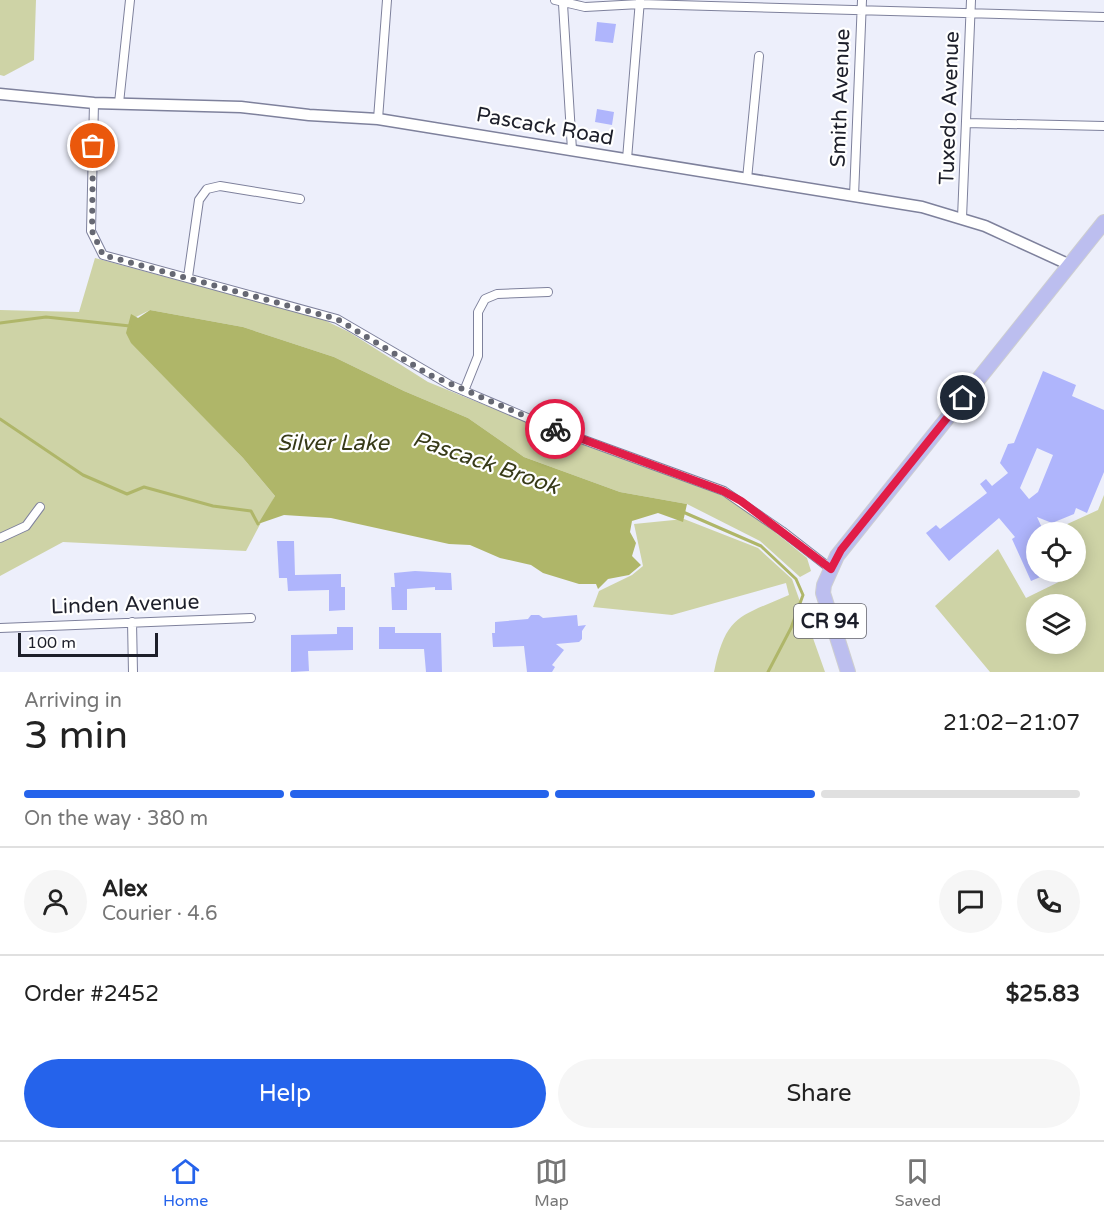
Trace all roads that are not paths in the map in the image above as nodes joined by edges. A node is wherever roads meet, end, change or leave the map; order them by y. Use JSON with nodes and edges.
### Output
{"nodes":[{"id":1,"x":130,"y":0,"type":"edge"},
{"id":2,"x":387,"y":0,"type":"edge"},
{"id":3,"x":862,"y":0,"type":"edge"},
{"id":4,"x":971,"y":0,"type":"edge"},
{"id":5,"x":559,"y":2,"type":"edge"},
{"id":6,"x":640,"y":2,"type":"edge"},
{"id":7,"x":760,"y":4,"type":"edge"},
{"id":8,"x":862,"y":10,"type":"junction"},
{"id":9,"x":971,"y":13,"type":"junction"},
{"id":10,"x":1104,"y":17,"type":"edge"},
{"id":11,"x":759,"y":56,"type":"dead end"},
{"id":12,"x":0,"y":94,"type":"edge"},
{"id":13,"x":94,"y":103,"type":"junction"},
{"id":14,"x":119,"y":103,"type":"junction"},
{"id":15,"x":378,"y":119,"type":"junction"},
{"id":16,"x":966,"y":123,"type":"junction"},
{"id":17,"x":1104,"y":126,"type":"edge"},
{"id":18,"x":572,"y":150,"type":"junction"},
{"id":19,"x":627,"y":159,"type":"junction"},
{"id":20,"x":747,"y":179,"type":"junction"},
{"id":21,"x":854,"y":196,"type":"junction"},
{"id":22,"x":300,"y":199,"type":"dead end"},
{"id":23,"x":962,"y":218,"type":"junction"},
{"id":24,"x":1104,"y":222,"type":"edge"},
{"id":25,"x":1070,"y":265,"type":"junction"},
{"id":26,"x":188,"y":278,"type":"junction"},
{"id":27,"x":548,"y":292,"type":"dead end"},
{"id":28,"x":464,"y":391,"type":"junction"},
{"id":29,"x":40,"y":507,"type":"dead end"},
{"id":30,"x":0,"y":538,"type":"edge"},
{"id":31,"x":831,"y":569,"type":"junction"},
{"id":32,"x":251,"y":618,"type":"dead end"},
{"id":33,"x":132,"y":622,"type":"junction"},
{"id":34,"x":0,"y":628,"type":"edge"},
{"id":35,"x":133,"y":672,"type":"edge"},
{"id":36,"x":848,"y":672,"type":"edge"}],
"edges":[{"from":1,"to":14,"type":"street"},
{"from":2,"to":15,"type":"street"},
{"from":3,"to":8,"type":"street","name":"Smith Avenue"},
{"from":4,"to":9,"type":"street","name":"Tuxedo Avenue"},
{"from":5,"to":6,"type":"street"},
{"from":5,"to":18,"type":"street"},
{"from":6,"to":7,"type":"street"},
{"from":6,"to":19,"type":"street"},
{"from":7,"to":8,"type":"street"},
{"from":8,"to":9,"type":"street"},
{"from":8,"to":21,"type":"street","name":"Smith Avenue"},
{"from":9,"to":10,"type":"street"},
{"from":9,"to":16,"type":"street","name":"Tuxedo Avenue"},
{"from":11,"to":20,"type":"street"},
{"from":12,"to":13,"type":"street","name":"Pascack Road"},
{"from":13,"to":14,"type":"street","name":"Pascack Road"},
{"from":13,"to":26,"type":"street"},
{"from":14,"to":15,"type":"street","name":"Pascack Road"},
{"from":15,"to":18,"type":"street","name":"Pascack Road"},
{"from":16,"to":17,"type":"street"},
{"from":16,"to":23,"type":"street","name":"Tuxedo Avenue"},
{"from":18,"to":19,"type":"street","name":"Pascack Road"},
{"from":19,"to":20,"type":"street","name":"Pascack Road"},
{"from":20,"to":21,"type":"street","name":"Pascack Road"},
{"from":21,"to":23,"type":"street","name":"Pascack Road"},
{"from":22,"to":26,"type":"street"},
{"from":23,"to":25,"type":"street","name":"Pascack Road"},
{"from":24,"to":25,"type":"main road","number":"CR 94"},
{"from":25,"to":31,"type":"main road","number":"CR 94"},
{"from":26,"to":28,"type":"street"},
{"from":27,"to":28,"type":"street"},
{"from":28,"to":31,"type":"street"},
{"from":29,"to":30,"type":"street"},
{"from":31,"to":36,"type":"main road","number":"CR 94"},
{"from":32,"to":33,"type":"street","name":"Linden Avenue"},
{"from":33,"to":34,"type":"street","name":"Linden Avenue"},
{"from":33,"to":35,"type":"street"}]}
